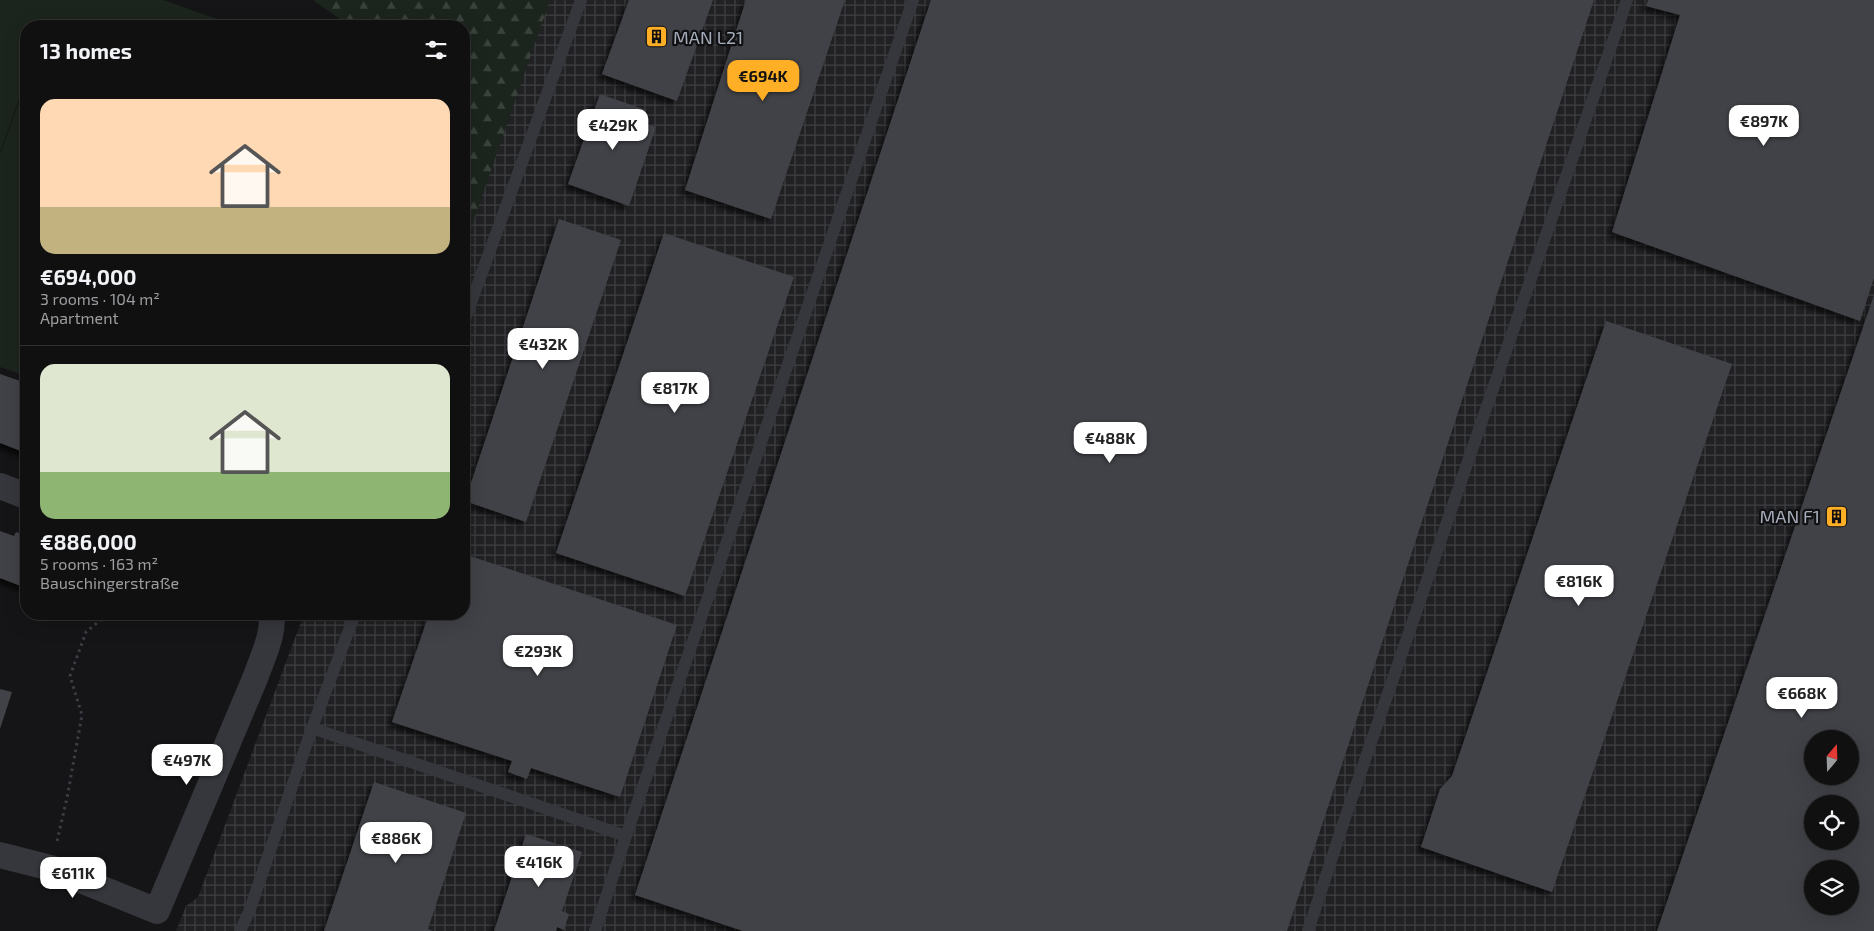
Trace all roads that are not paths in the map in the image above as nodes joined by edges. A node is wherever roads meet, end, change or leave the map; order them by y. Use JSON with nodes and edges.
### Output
{"nodes":[{"id":1,"x":581,"y":0,"type":"edge"},
{"id":2,"x":913,"y":0,"type":"edge"},
{"id":3,"x":1627,"y":0,"type":"edge"},
{"id":4,"x":470,"y":305,"type":"edge"},
{"id":5,"x":0,"y":486,"type":"edge"},
{"id":6,"x":20,"y":494,"type":"edge"},
{"id":7,"x":273,"y":620,"type":"edge"},
{"id":8,"x":353,"y":620,"type":"edge"},
{"id":9,"x":312,"y":728,"type":"junction"},
{"id":10,"x":626,"y":836,"type":"junction"},
{"id":11,"x":0,"y":855,"type":"edge"},
{"id":12,"x":240,"y":931,"type":"edge"},
{"id":13,"x":595,"y":931,"type":"edge"},
{"id":14,"x":1308,"y":931,"type":"edge"}],
"edges":[{"from":1,"to":4,"type":"lane"},
{"from":2,"to":10,"type":"lane"},
{"from":3,"to":14,"type":"lane"},
{"from":5,"to":6,"type":"street"},
{"from":7,"to":11,"type":"street"},
{"from":8,"to":9,"type":"lane"},
{"from":9,"to":10,"type":"lane"},
{"from":9,"to":12,"type":"lane"},
{"from":10,"to":13,"type":"lane"}]}
